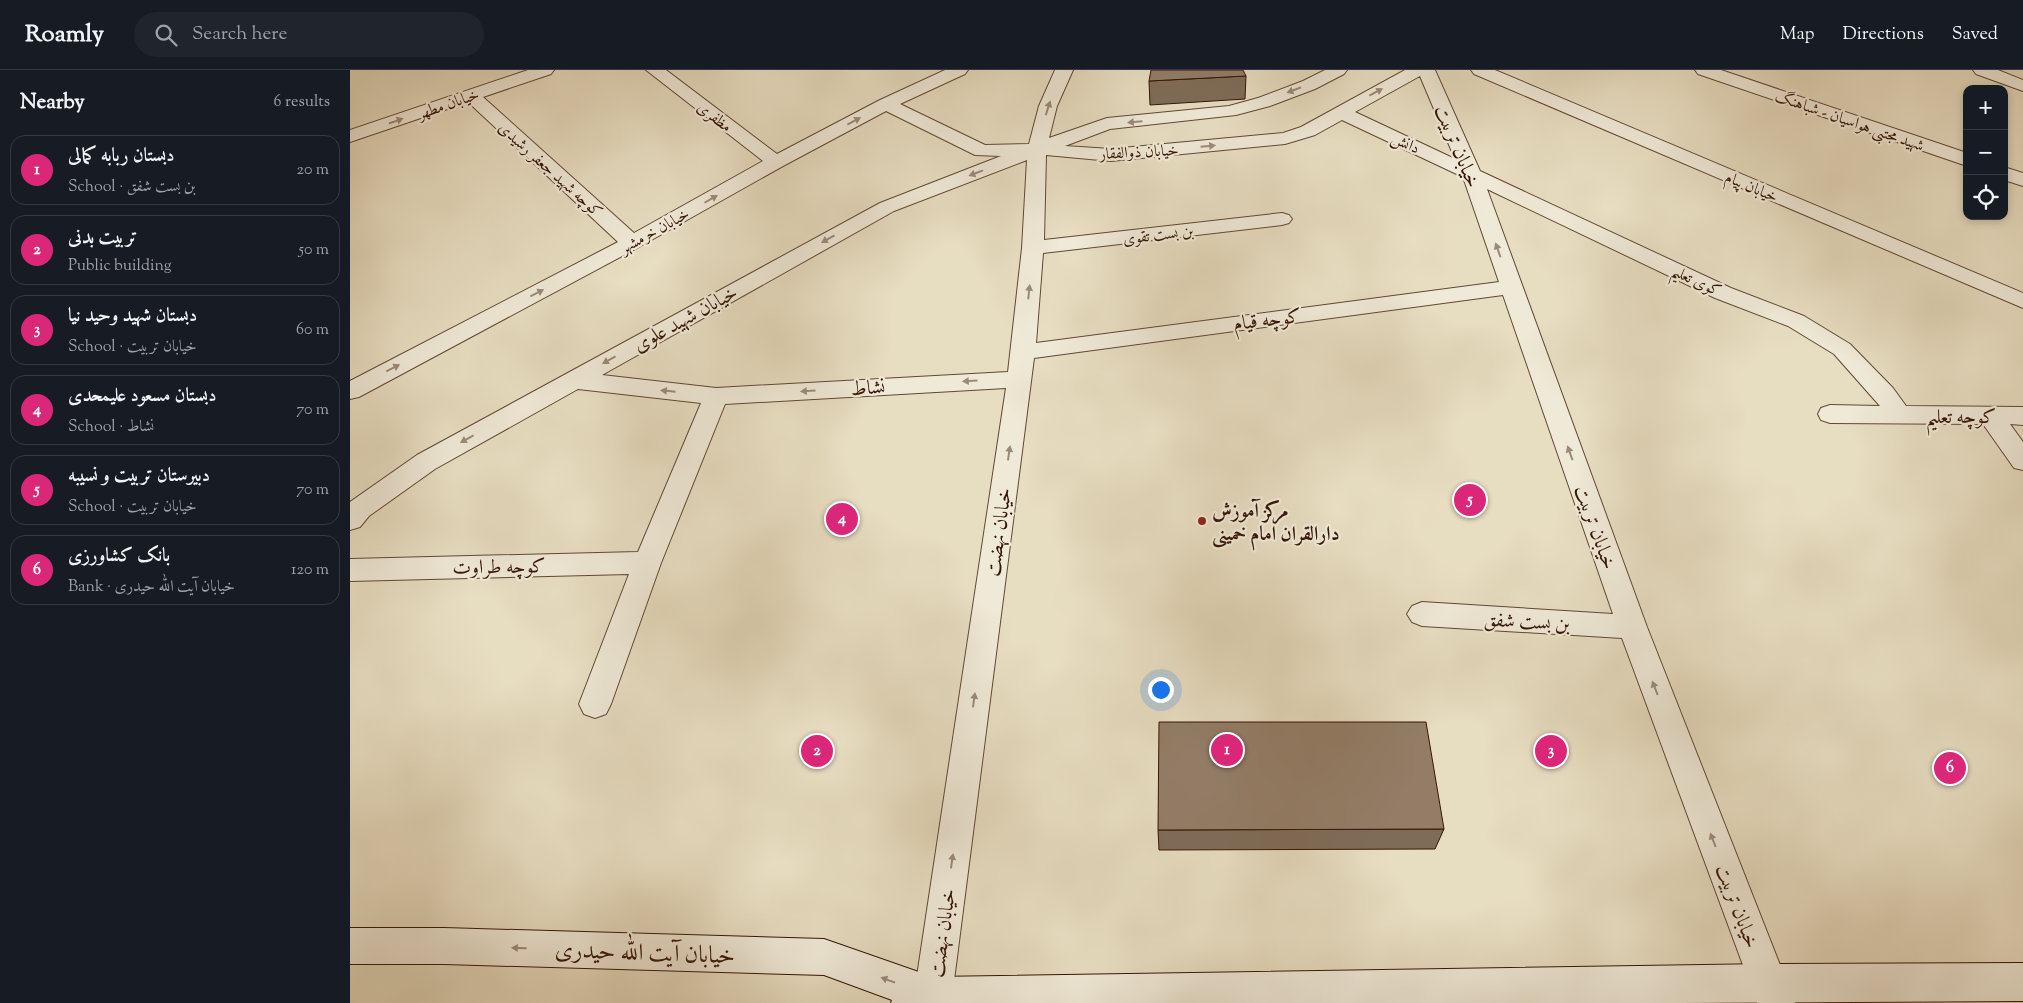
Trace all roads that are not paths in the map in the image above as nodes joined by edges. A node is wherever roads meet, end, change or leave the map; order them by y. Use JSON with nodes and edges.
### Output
{"nodes":[{"id":1,"x":545,"y":70,"type":"edge"},
{"id":2,"x":655,"y":70,"type":"edge"},
{"id":3,"x":959,"y":70,"type":"edge"},
{"id":4,"x":1064,"y":70,"type":"edge"},
{"id":5,"x":1338,"y":70,"type":"edge"},
{"id":6,"x":1418,"y":70,"type":"edge"},
{"id":7,"x":1426,"y":70,"type":"edge"},
{"id":8,"x":1480,"y":70,"type":"edge"},
{"id":9,"x":1704,"y":70,"type":"edge"},
{"id":10,"x":1982,"y":70,"type":"edge"},
{"id":11,"x":2023,"y":86,"type":"edge"},
{"id":12,"x":471,"y":95,"type":"junction"},
{"id":13,"x":886,"y":104,"type":"junction"},
{"id":14,"x":1340,"y":112,"type":"junction"},
{"id":15,"x":350,"y":136,"type":"edge"},
{"id":16,"x":1037,"y":149,"type":"junction"},
{"id":17,"x":1963,"y":159,"type":"edge"},
{"id":18,"x":776,"y":162,"type":"junction"},
{"id":19,"x":1471,"y":173,"type":"junction"},
{"id":20,"x":2008,"y":174,"type":"edge"},
{"id":21,"x":2023,"y":180,"type":"edge"},
{"id":22,"x":1282,"y":219,"type":"dead end"},
{"id":23,"x":632,"y":243,"type":"junction"},
{"id":24,"x":1033,"y":248,"type":"junction"},
{"id":25,"x":1511,"y":287,"type":"junction"},
{"id":26,"x":2023,"y":301,"type":"edge"},
{"id":27,"x":1023,"y":352,"type":"junction"},
{"id":28,"x":1019,"y":379,"type":"junction"},
{"id":29,"x":572,"y":380,"type":"junction"},
{"id":30,"x":350,"y":391,"type":"edge"},
{"id":31,"x":716,"y":396,"type":"junction"},
{"id":32,"x":1830,"y":414,"type":"dead end"},
{"id":33,"x":1900,"y":416,"type":"junction"},
{"id":34,"x":1990,"y":416,"type":"junction"},
{"id":35,"x":2023,"y":416,"type":"edge"},
{"id":36,"x":2023,"y":461,"type":"edge"},
{"id":37,"x":350,"y":520,"type":"edge"},
{"id":38,"x":647,"y":563,"type":"junction"},
{"id":39,"x":350,"y":570,"type":"edge"},
{"id":40,"x":1422,"y":614,"type":"dead end"},
{"id":41,"x":1632,"y":627,"type":"junction"},
{"id":42,"x":595,"y":704,"type":"dead end"},
{"id":43,"x":350,"y":946,"type":"edge"},
{"id":44,"x":2023,"y":982,"type":"edge"},
{"id":45,"x":1772,"y":993,"type":"edge"},
{"id":46,"x":922,"y":1000,"type":"edge"}],
"edges":[{"from":1,"to":12,"type":"street","name":"خیابان مطهر"},
{"from":2,"to":18,"type":"street","name":"مظفری"},
{"from":3,"to":13,"type":"street","name":"خیابان خرمشهر"},
{"from":16,"to":4,"type":"street","name":"خیابان نهضت","one_way":true},
{"from":5,"to":16,"type":"street","name":"خیابان ذوالفقار","one_way":true},
{"from":14,"to":6,"type":"street","name":"خیابان ذوالفقار","one_way":true},
{"from":7,"to":19,"type":"street","name":"خیابان تربیت"},
{"from":8,"to":26,"type":"street","name":"خیابان پیام"},
{"from":9,"to":17,"type":"street","name":"شهید مجتبی هواسیان - شباهنگ"},
{"from":10,"to":11,"type":"street"},
{"from":15,"to":12,"type":"street","name":"خیابان مطهر","one_way":true},
{"from":12,"to":23,"type":"street","name":"کوچه شهید جعفر رشیدی"},
{"from":13,"to":16,"type":"street"},
{"from":18,"to":13,"type":"street","name":"خیابان خرمشهر","one_way":true},
{"from":16,"to":14,"type":"street","name":"خیابان ذوالفقار","one_way":true},
{"from":14,"to":19,"type":"street","name":"دانش"},
{"from":16,"to":24,"type":"street","name":"خیابان نهضت"},
{"from":16,"to":29,"type":"street","name":"خیابان شهید علوی","one_way":true},
{"from":23,"to":18,"type":"street","name":"خیابان خرمشهر","one_way":true},
{"from":25,"to":19,"type":"street","name":"خیابان تربیت","one_way":true},
{"from":19,"to":33,"type":"street","name":"کوی تعلیم"},
{"from":20,"to":21,"type":"street"},
{"from":22,"to":24,"type":"street","name":"بن بست تقوی"},
{"from":30,"to":23,"type":"street","name":"خیابان خرمشهر","one_way":true},
{"from":27,"to":24,"type":"street","name":"خیابان نهضت","one_way":true},
{"from":25,"to":27,"type":"street","name":"کوچه قیام"},
{"from":41,"to":25,"type":"street","name":"خیابان تربیت","one_way":true},
{"from":27,"to":28,"type":"street","name":"خیابان نهضت"},
{"from":28,"to":31,"type":"street","name":"نشاط","one_way":true},
{"from":46,"to":28,"type":"street","name":"خیابان نهضت","one_way":true},
{"from":31,"to":29,"type":"street","name":"نشاط","one_way":true},
{"from":29,"to":37,"type":"street","name":"خیابان شهید علوی","one_way":true},
{"from":31,"to":38,"type":"street"},
{"from":32,"to":33,"type":"street","name":"کوچه تعلیم"},
{"from":33,"to":34,"type":"street","name":"کوچه تعلیم"},
{"from":34,"to":35,"type":"street","name":"کوچه تعلیم"},
{"from":34,"to":36,"type":"street"},
{"from":38,"to":39,"type":"street","name":"کوچه طراوت"},
{"from":38,"to":42,"type":"street"},
{"from":40,"to":41,"type":"street","name":"بن بست شفق"},
{"from":45,"to":41,"type":"street","name":"خیابان تربیت","one_way":true},
{"from":46,"to":43,"type":"street","name":"خیابان آیت الله حیدری","one_way":true},
{"from":44,"to":45,"type":"street","name":"خیابان آیت الله حیدری"},
{"from":45,"to":46,"type":"street","name":"خیابان آیت الله حیدری"}]}
